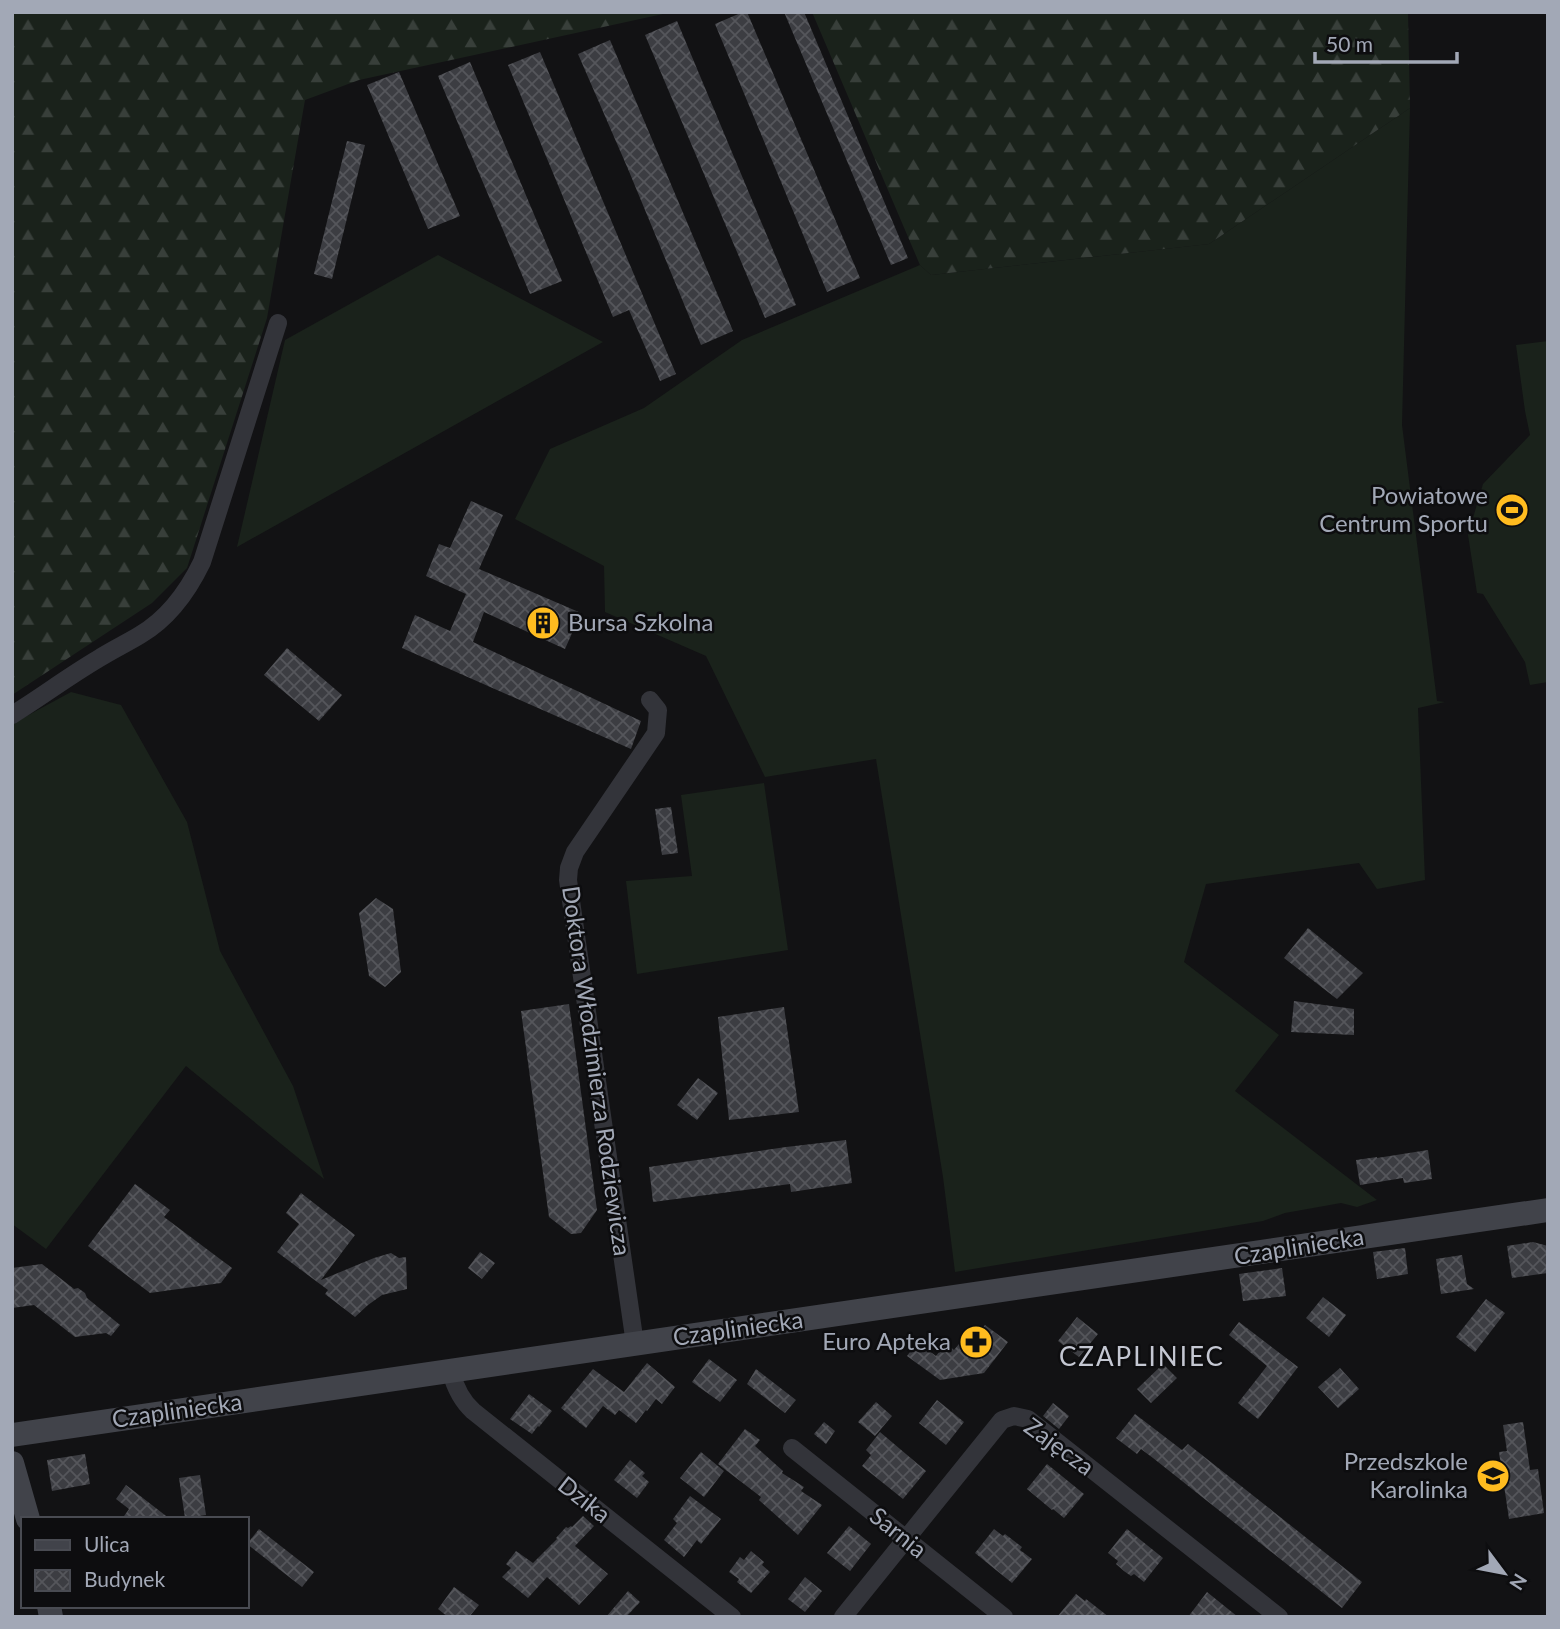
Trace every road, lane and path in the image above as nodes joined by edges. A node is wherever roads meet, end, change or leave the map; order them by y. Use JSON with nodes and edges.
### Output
{"nodes":[{"id":1,"x":278,"y":323,"type":"dead end"},
{"id":2,"x":650,"y":700,"type":"dead end"},
{"id":3,"x":12,"y":715,"type":"edge"},
{"id":4,"x":1548,"y":1210,"type":"edge"},
{"id":5,"x":635,"y":1344,"type":"junction"},
{"id":6,"x":451,"y":1372,"type":"junction"},
{"id":7,"x":12,"y":1435,"type":"edge"},
{"id":8,"x":792,"y":1448,"type":"dead end"},
{"id":9,"x":12,"y":1463,"type":"edge"},
{"id":10,"x":27,"y":1517,"type":"edge"},
{"id":11,"x":906,"y":1538,"type":"junction"},
{"id":12,"x":732,"y":1617,"type":"edge"},
{"id":13,"x":843,"y":1617,"type":"edge"},
{"id":14,"x":1004,"y":1617,"type":"edge"},
{"id":15,"x":1279,"y":1617,"type":"edge"}],
"edges":[{"from":1,"to":3,"type":"street"},
{"from":2,"to":5,"type":"street","name":"Doktora Włodzimierza Rodziewicza"},
{"from":4,"to":5,"type":"main road","name":"Czapliniecka"},
{"from":5,"to":6,"type":"main road","name":"Czapliniecka"},
{"from":6,"to":7,"type":"main road","name":"Czapliniecka"},
{"from":6,"to":12,"type":"street","name":"Dzika"},
{"from":8,"to":11,"type":"street","name":"Sarnia"},
{"from":9,"to":10,"type":"main road"},
{"from":11,"to":13,"type":"street","name":"Zajęcza"},
{"from":11,"to":14,"type":"street","name":"Sarnia"},
{"from":11,"to":15,"type":"street","name":"Zajęcza"}]}
